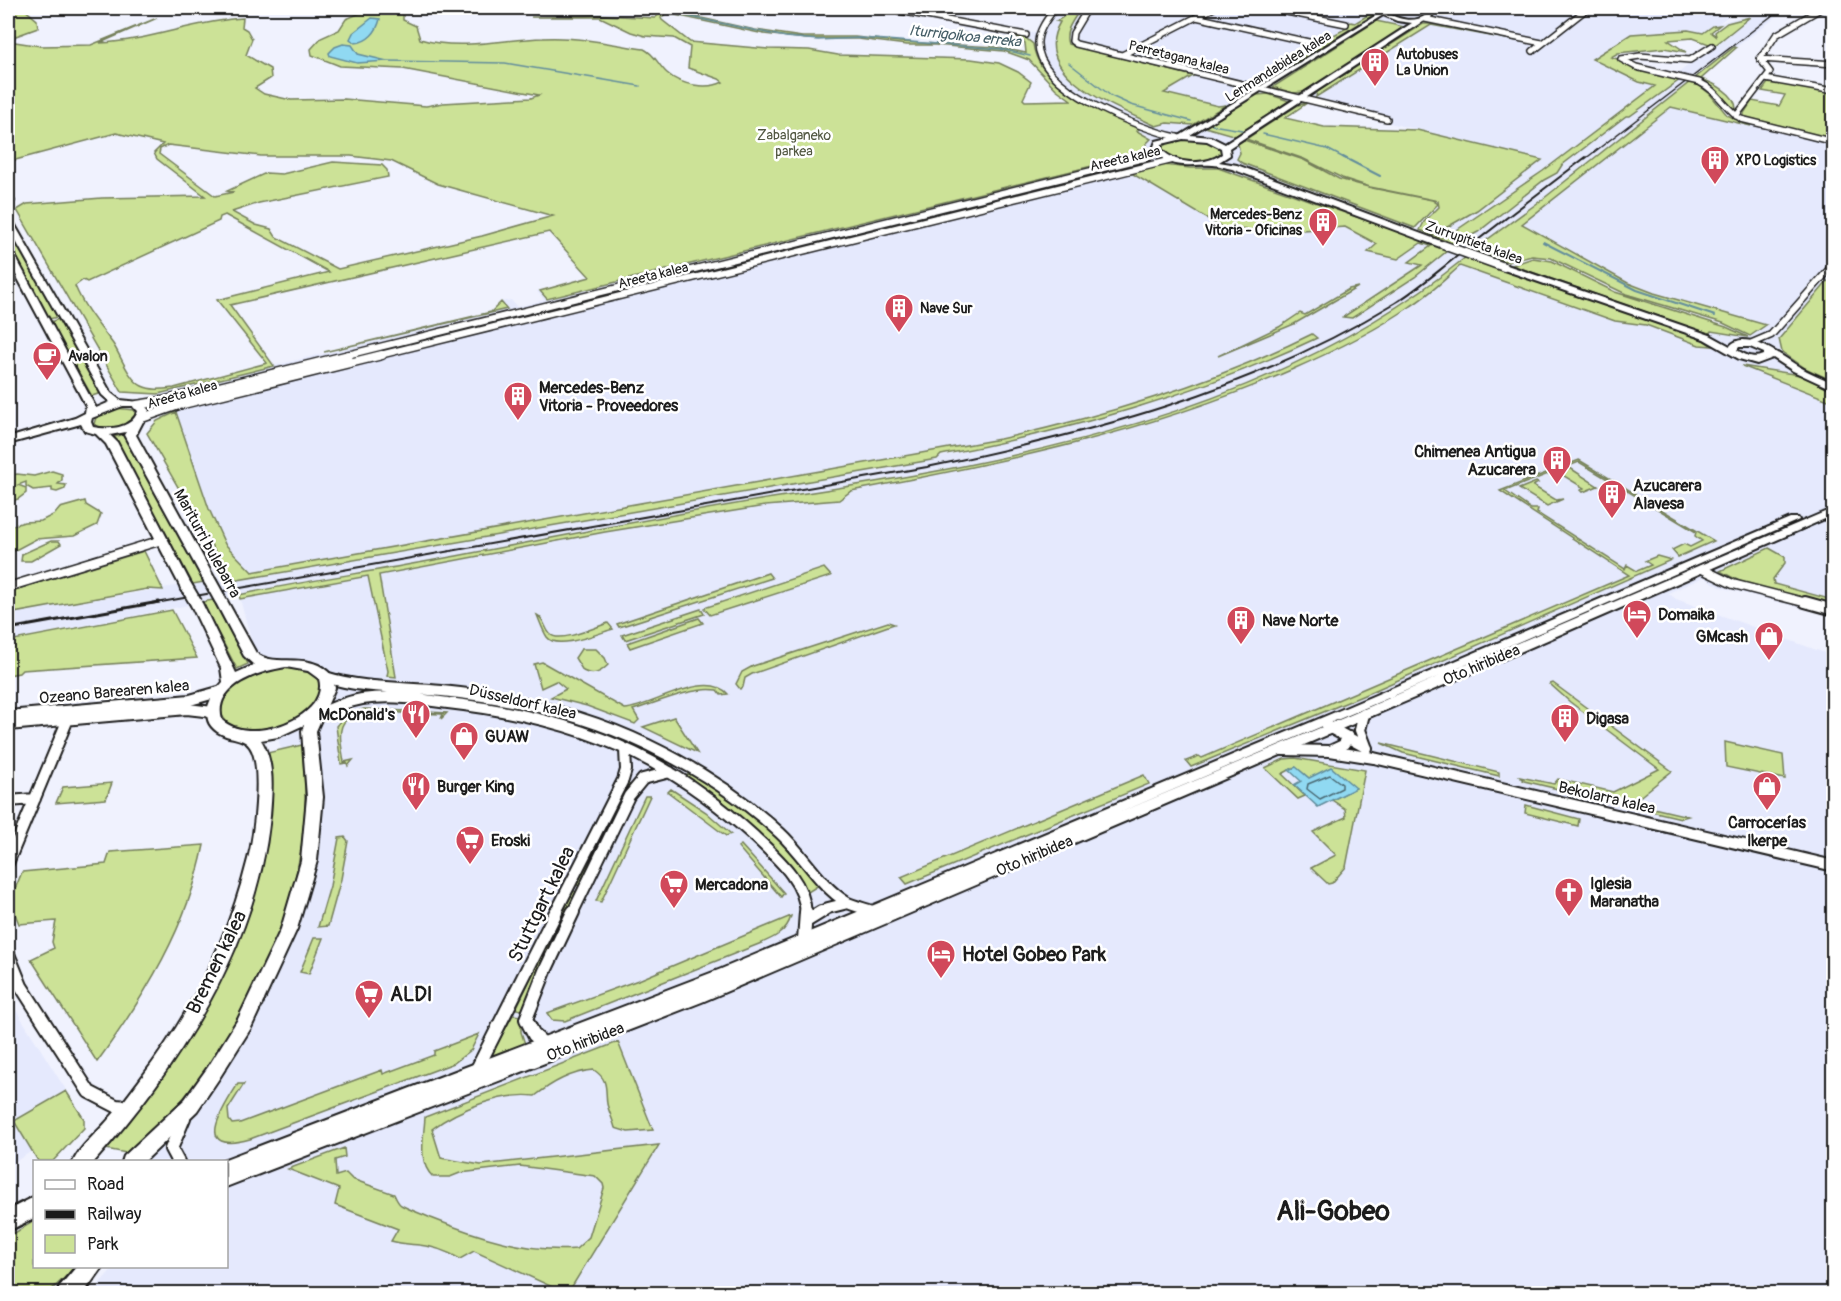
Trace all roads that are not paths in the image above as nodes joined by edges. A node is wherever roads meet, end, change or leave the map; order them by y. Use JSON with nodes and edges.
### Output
{"nodes":[{"id":1,"x":884,"y":8,"type":"edge"},
{"id":2,"x":1055,"y":8,"type":"edge"},
{"id":3,"x":1088,"y":8,"type":"edge"},
{"id":4,"x":1214,"y":8,"type":"edge"},
{"id":5,"x":1268,"y":8,"type":"edge"},
{"id":6,"x":1369,"y":8,"type":"edge"},
{"id":7,"x":1412,"y":8,"type":"edge"},
{"id":8,"x":1438,"y":8,"type":"edge"},
{"id":9,"x":1588,"y":8,"type":"edge"},
{"id":10,"x":1822,"y":8,"type":"edge"},
{"id":11,"x":1386,"y":9,"type":"edge"},
{"id":12,"x":1196,"y":17,"type":"junction"},
{"id":13,"x":1425,"y":17,"type":"junction"},
{"id":14,"x":1346,"y":24,"type":"dead end"},
{"id":15,"x":1041,"y":31,"type":"junction"},
{"id":16,"x":1026,"y":35,"type":"junction"},
{"id":17,"x":1544,"y":42,"type":"junction"},
{"id":18,"x":1313,"y":43,"type":"dead end"},
{"id":19,"x":1038,"y":45,"type":"junction"},
{"id":20,"x":1712,"y":46,"type":"dead end"},
{"id":21,"x":1533,"y":51,"type":"dead end"},
{"id":22,"x":1122,"y":55,"type":"junction"},
{"id":23,"x":1760,"y":59,"type":"junction"},
{"id":24,"x":1833,"y":64,"type":"edge"},
{"id":25,"x":1765,"y":79,"type":"junction"},
{"id":26,"x":1263,"y":89,"type":"junction"},
{"id":27,"x":1833,"y":90,"type":"edge"},
{"id":28,"x":1299,"y":98,"type":"junction"},
{"id":29,"x":1736,"y":116,"type":"junction"},
{"id":30,"x":1387,"y":119,"type":"dead end"},
{"id":31,"x":1155,"y":133,"type":"junction"},
{"id":32,"x":1180,"y":137,"type":"junction"},
{"id":33,"x":1833,"y":142,"type":"edge"},
{"id":34,"x":1159,"y":143,"type":"junction"},
{"id":35,"x":1225,"y":147,"type":"junction"},
{"id":36,"x":1159,"y":153,"type":"junction"},
{"id":37,"x":1222,"y":158,"type":"junction"},
{"id":38,"x":1172,"y":160,"type":"junction"},
{"id":39,"x":1209,"y":162,"type":"junction"},
{"id":40,"x":1234,"y":167,"type":"junction"},
{"id":41,"x":8,"y":198,"type":"edge"},
{"id":42,"x":8,"y":204,"type":"edge"},
{"id":43,"x":8,"y":220,"type":"edge"},
{"id":44,"x":8,"y":252,"type":"edge"},
{"id":45,"x":1833,"y":264,"type":"edge"},
{"id":46,"x":1771,"y":335,"type":"junction"},
{"id":47,"x":1707,"y":337,"type":"junction"},
{"id":48,"x":1746,"y":344,"type":"junction"},
{"id":49,"x":1733,"y":352,"type":"junction"},
{"id":50,"x":1769,"y":353,"type":"junction"},
{"id":51,"x":1760,"y":360,"type":"junction"},
{"id":52,"x":1796,"y":369,"type":"junction"},
{"id":53,"x":1833,"y":387,"type":"edge"},
{"id":54,"x":119,"y":404,"type":"junction"},
{"id":55,"x":137,"y":405,"type":"junction"},
{"id":56,"x":89,"y":417,"type":"junction"},
{"id":57,"x":138,"y":422,"type":"junction"},
{"id":58,"x":98,"y":432,"type":"junction"},
{"id":59,"x":8,"y":441,"type":"edge"},
{"id":60,"x":8,"y":448,"type":"edge"},
{"id":61,"x":1833,"y":502,"type":"edge"},
{"id":62,"x":1833,"y":511,"type":"edge"},
{"id":63,"x":162,"y":540,"type":"junction"},
{"id":64,"x":1702,"y":569,"type":"junction"},
{"id":65,"x":8,"y":587,"type":"edge"},
{"id":66,"x":1833,"y":610,"type":"edge"},
{"id":67,"x":273,"y":664,"type":"junction"},
{"id":68,"x":325,"y":677,"type":"junction"},
{"id":69,"x":226,"y":687,"type":"junction"},
{"id":70,"x":213,"y":712,"type":"junction"},
{"id":71,"x":1364,"y":714,"type":"junction"},
{"id":72,"x":8,"y":716,"type":"edge"},
{"id":73,"x":311,"y":716,"type":"junction"},
{"id":74,"x":68,"y":719,"type":"junction"},
{"id":75,"x":8,"y":725,"type":"edge"},
{"id":76,"x":1326,"y":725,"type":"junction"},
{"id":77,"x":246,"y":735,"type":"junction"},
{"id":78,"x":1350,"y":737,"type":"junction"},
{"id":79,"x":1367,"y":748,"type":"junction"},
{"id":80,"x":625,"y":750,"type":"junction"},
{"id":81,"x":1281,"y":750,"type":"junction"},
{"id":82,"x":1330,"y":751,"type":"junction"},
{"id":83,"x":1374,"y":758,"type":"junction"},
{"id":84,"x":670,"y":772,"type":"junction"},
{"id":85,"x":35,"y":799,"type":"junction"},
{"id":86,"x":8,"y":801,"type":"edge"},
{"id":87,"x":8,"y":863,"type":"edge"},
{"id":88,"x":1833,"y":866,"type":"edge"},
{"id":89,"x":848,"y":903,"type":"junction"},
{"id":90,"x":872,"y":911,"type":"junction"},
{"id":91,"x":808,"y":920,"type":"junction"},
{"id":92,"x":804,"y":940,"type":"junction"},
{"id":93,"x":8,"y":954,"type":"edge"},
{"id":94,"x":545,"y":1045,"type":"junction"},
{"id":95,"x":476,"y":1071,"type":"junction"},
{"id":96,"x":191,"y":1105,"type":"junction"},
{"id":97,"x":128,"y":1107,"type":"junction"},
{"id":98,"x":83,"y":1160,"type":"edge"},
{"id":99,"x":132,"y":1160,"type":"edge"},
{"id":100,"x":177,"y":1160,"type":"edge"},
{"id":101,"x":228,"y":1165,"type":"edge"},
{"id":102,"x":228,"y":1178,"type":"edge"},
{"id":103,"x":33,"y":1207,"type":"edge"},
{"id":104,"x":8,"y":1221,"type":"edge"},
{"id":105,"x":90,"y":1268,"type":"edge"},
{"id":106,"x":68,"y":1293,"type":"edge"}],
"edges":[{"from":1,"to":16,"type":"street"},
{"from":2,"to":15,"type":"street"},
{"from":3,"to":22,"type":"street","name":"Perretagana kalea"},
{"from":4,"to":12,"type":"street"},
{"from":5,"to":14,"type":"street"},
{"from":6,"to":11,"type":"street"},
{"from":7,"to":13,"type":"street"},
{"from":8,"to":13,"type":"street"},
{"from":9,"to":17,"type":"street"},
{"from":10,"to":23,"type":"street"},
{"from":11,"to":13,"type":"street"},
{"from":11,"to":26,"type":"street","name":"Lermandabidea kalea"},
{"from":12,"to":18,"type":"street"},
{"from":12,"to":22,"type":"street"},
{"from":13,"to":17,"type":"street"},
{"from":13,"to":28,"type":"street"},
{"from":15,"to":16,"type":"street"},
{"from":15,"to":19,"type":"street"},
{"from":16,"to":19,"type":"street"},
{"from":17,"to":21,"type":"street"},
{"from":19,"to":31,"type":"street"},
{"from":20,"to":29,"type":"street","bridge":true},
{"from":22,"to":26,"type":"street","name":"Perretagana kalea"},
{"from":23,"to":24,"type":"street"},
{"from":23,"to":25,"type":"street"},
{"from":25,"to":27,"type":"street"},
{"from":25,"to":29,"type":"street"},
{"from":26,"to":28,"type":"street","name":"Perretagana kalea"},
{"from":26,"to":32,"type":"street","name":"Lermandabidea kalea"},
{"from":28,"to":30,"type":"street","name":"Perretagana kalea"},
{"from":28,"to":35,"type":"street"},
{"from":29,"to":33,"type":"street"},
{"from":31,"to":32,"type":"street"},
{"from":31,"to":34,"type":"street"},
{"from":32,"to":34,"type":"street"},
{"from":32,"to":35,"type":"street"},
{"from":34,"to":36,"type":"street"},
{"from":35,"to":37,"type":"street"},
{"from":36,"to":38,"type":"street"},
{"from":36,"to":55,"type":"street","name":"Areeta kalea"},
{"from":37,"to":39,"type":"street"},
{"from":37,"to":40,"type":"street","name":"Zurrupitieta kalea"},
{"from":38,"to":39,"type":"street"},
{"from":38,"to":57,"type":"street","name":"Areeta kalea"},
{"from":39,"to":40,"type":"street","name":"Zurrupitieta kalea"},
{"from":40,"to":47,"type":"street","name":"Zurrupitieta kalea","bridge":true},
{"from":41,"to":42,"type":"main road"},
{"from":43,"to":54,"type":"main road"},
{"from":44,"to":56,"type":"main road"},
{"from":45,"to":46,"type":"street"},
{"from":46,"to":48,"type":"street"},
{"from":46,"to":50,"type":"street"},
{"from":47,"to":48,"type":"street","name":"Zurrupitieta kalea"},
{"from":47,"to":49,"type":"street","name":"Zurrupitieta kalea"},
{"from":48,"to":49,"type":"street"},
{"from":48,"to":50,"type":"street","name":"Zurrupitieta kalea"},
{"from":49,"to":51,"type":"street","name":"Zurrupitieta kalea"},
{"from":50,"to":51,"type":"street"},
{"from":50,"to":52,"type":"street"},
{"from":51,"to":52,"type":"street"},
{"from":52,"to":53,"type":"street"},
{"from":54,"to":55,"type":"main road"},
{"from":54,"to":56,"type":"main road"},
{"from":55,"to":57,"type":"main road","name":"Mariturri bulebarra"},
{"from":56,"to":58,"type":"main road"},
{"from":56,"to":59,"type":"main road"},
{"from":57,"to":58,"type":"main road"},
{"from":57,"to":67,"type":"main road","name":"Mariturri bulebarra","bridge":true},
{"from":58,"to":60,"type":"main road"},
{"from":58,"to":63,"type":"main road"},
{"from":61,"to":76,"type":"street","name":"Oto hiribidea"},
{"from":62,"to":64,"type":"street","name":"Oto hiribidea"},
{"from":63,"to":65,"type":"street"},
{"from":63,"to":69,"type":"main road","bridge":true},
{"from":64,"to":66,"type":"street"},
{"from":64,"to":71,"type":"street","name":"Oto hiribidea"},
{"from":67,"to":68,"type":"main road"},
{"from":67,"to":69,"type":"main road"},
{"from":68,"to":73,"type":"main road"},
{"from":68,"to":89,"type":"street","name":"Düsseldorf kalea"},
{"from":69,"to":70,"type":"main road"},
{"from":69,"to":72,"type":"street","name":"Ozeano Barearen kalea"},
{"from":70,"to":74,"type":"street","name":"Ozeano Barearen kalea"},
{"from":70,"to":77,"type":"main road"},
{"from":71,"to":76,"type":"street","name":"Oto hiribidea"},
{"from":71,"to":79,"type":"street"},
{"from":73,"to":77,"type":"main road"},
{"from":73,"to":80,"type":"street","name":"Düsseldorf kalea"},
{"from":73,"to":96,"type":"main road"},
{"from":74,"to":75,"type":"street","name":"Ozeano Barearen kalea"},
{"from":74,"to":85,"type":"street"},
{"from":76,"to":78,"type":"street"},
{"from":76,"to":81,"type":"street","name":"Oto hiribidea"},
{"from":76,"to":90,"type":"street","name":"Oto hiribidea"},
{"from":77,"to":97,"type":"main road","name":"Bremen kalea"},
{"from":78,"to":79,"type":"street"},
{"from":78,"to":82,"type":"street"},
{"from":79,"to":83,"type":"street"},
{"from":80,"to":84,"type":"street","name":"Düsseldorf kalea"},
{"from":80,"to":95,"type":"street","name":"Stuttgart kalea"},
{"from":81,"to":82,"type":"street","name":"Bekolarra kalea"},
{"from":81,"to":102,"type":"street","name":"Oto hiribidea"},
{"from":82,"to":83,"type":"street","name":"Bekolarra kalea"},
{"from":83,"to":88,"type":"street","name":"Bekolarra kalea"},
{"from":84,"to":91,"type":"street","name":"Düsseldorf kalea"},
{"from":84,"to":94,"type":"street","name":"Stuttgart kalea"},
{"from":85,"to":86,"type":"street"},
{"from":85,"to":87,"type":"street"},
{"from":89,"to":90,"type":"street","name":"Düsseldorf kalea"},
{"from":89,"to":91,"type":"street"},
{"from":90,"to":92,"type":"street","name":"Oto hiribidea"},
{"from":91,"to":92,"type":"street","name":"Düsseldorf kalea"},
{"from":92,"to":94,"type":"street","name":"Oto hiribidea"},
{"from":93,"to":97,"type":"street"},
{"from":94,"to":95,"type":"street","name":"Oto hiribidea"},
{"from":95,"to":101,"type":"street","name":"Oto hiribidea"},
{"from":96,"to":99,"type":"main road"},
{"from":96,"to":100,"type":"street"},
{"from":97,"to":98,"type":"main road","name":"Bremen kalea"},
{"from":103,"to":104,"type":"main road"},
{"from":105,"to":106,"type":"main road"}]}
